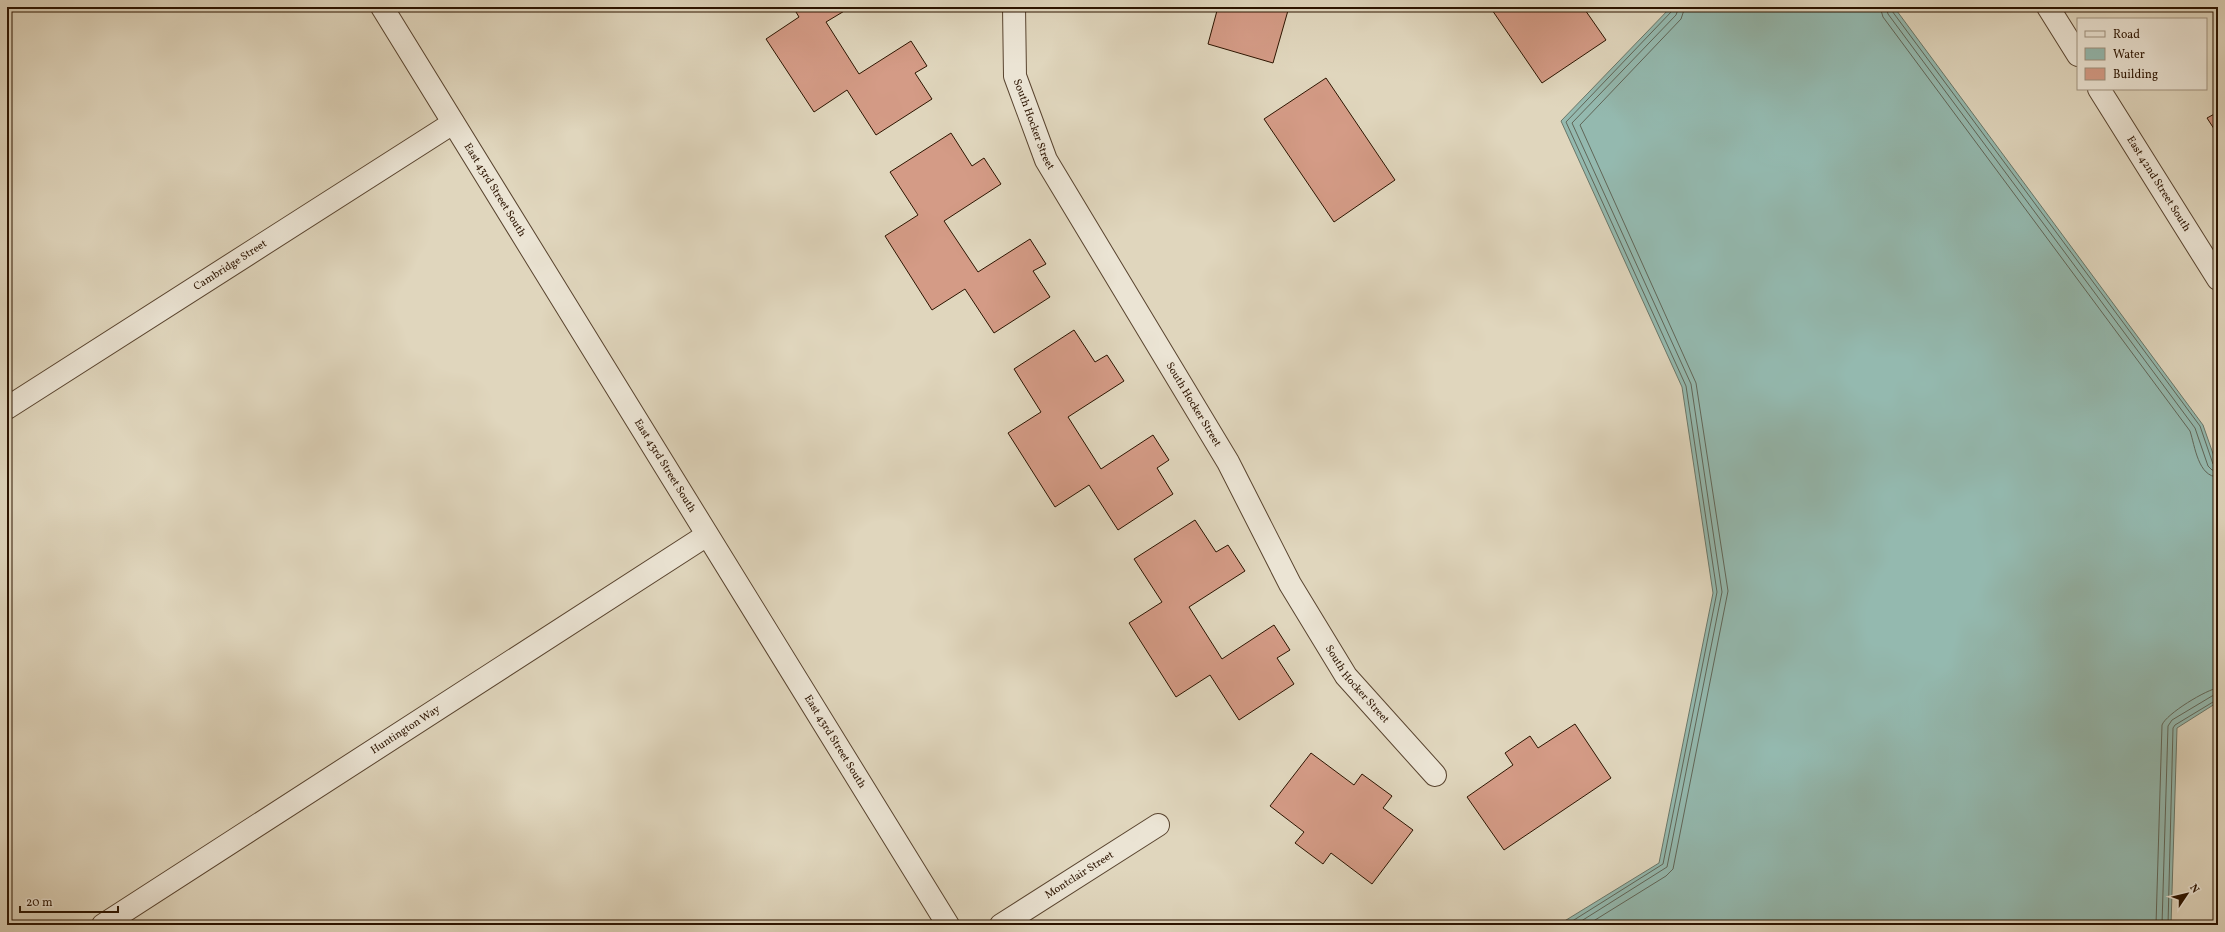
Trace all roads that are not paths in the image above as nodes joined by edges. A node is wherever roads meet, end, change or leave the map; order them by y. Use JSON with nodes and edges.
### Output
{"nodes":[{"id":1,"x":382,"y":7,"type":"edge"},
{"id":2,"x":1014,"y":7,"type":"edge"},
{"id":3,"x":2048,"y":7,"type":"edge"},
{"id":4,"x":2077,"y":53,"type":"edge"},
{"id":5,"x":2100,"y":90,"type":"edge"},
{"id":6,"x":454,"y":123,"type":"junction"},
{"id":7,"x":2218,"y":279,"type":"edge"},
{"id":8,"x":7,"y":408,"type":"edge"},
{"id":9,"x":707,"y":535,"type":"junction"},
{"id":10,"x":1435,"y":775,"type":"dead end"},
{"id":11,"x":1158,"y":825,"type":"dead end"},
{"id":12,"x":103,"y":925,"type":"edge"},
{"id":13,"x":948,"y":925,"type":"edge"},
{"id":14,"x":1001,"y":925,"type":"edge"}],
"edges":[{"from":1,"to":6,"type":"street","name":"East 43rd Street South"},
{"from":2,"to":10,"type":"street","name":"South Hocker Street"},
{"from":3,"to":4,"type":"street"},
{"from":5,"to":7,"type":"street","name":"East 42nd Street South"},
{"from":6,"to":8,"type":"street","name":"Cambridge Street"},
{"from":6,"to":9,"type":"street","name":"East 43rd Street South"},
{"from":9,"to":12,"type":"street","name":"Huntington Way"},
{"from":9,"to":13,"type":"street","name":"East 43rd Street South"},
{"from":11,"to":14,"type":"street","name":"Montclair Street"}]}
